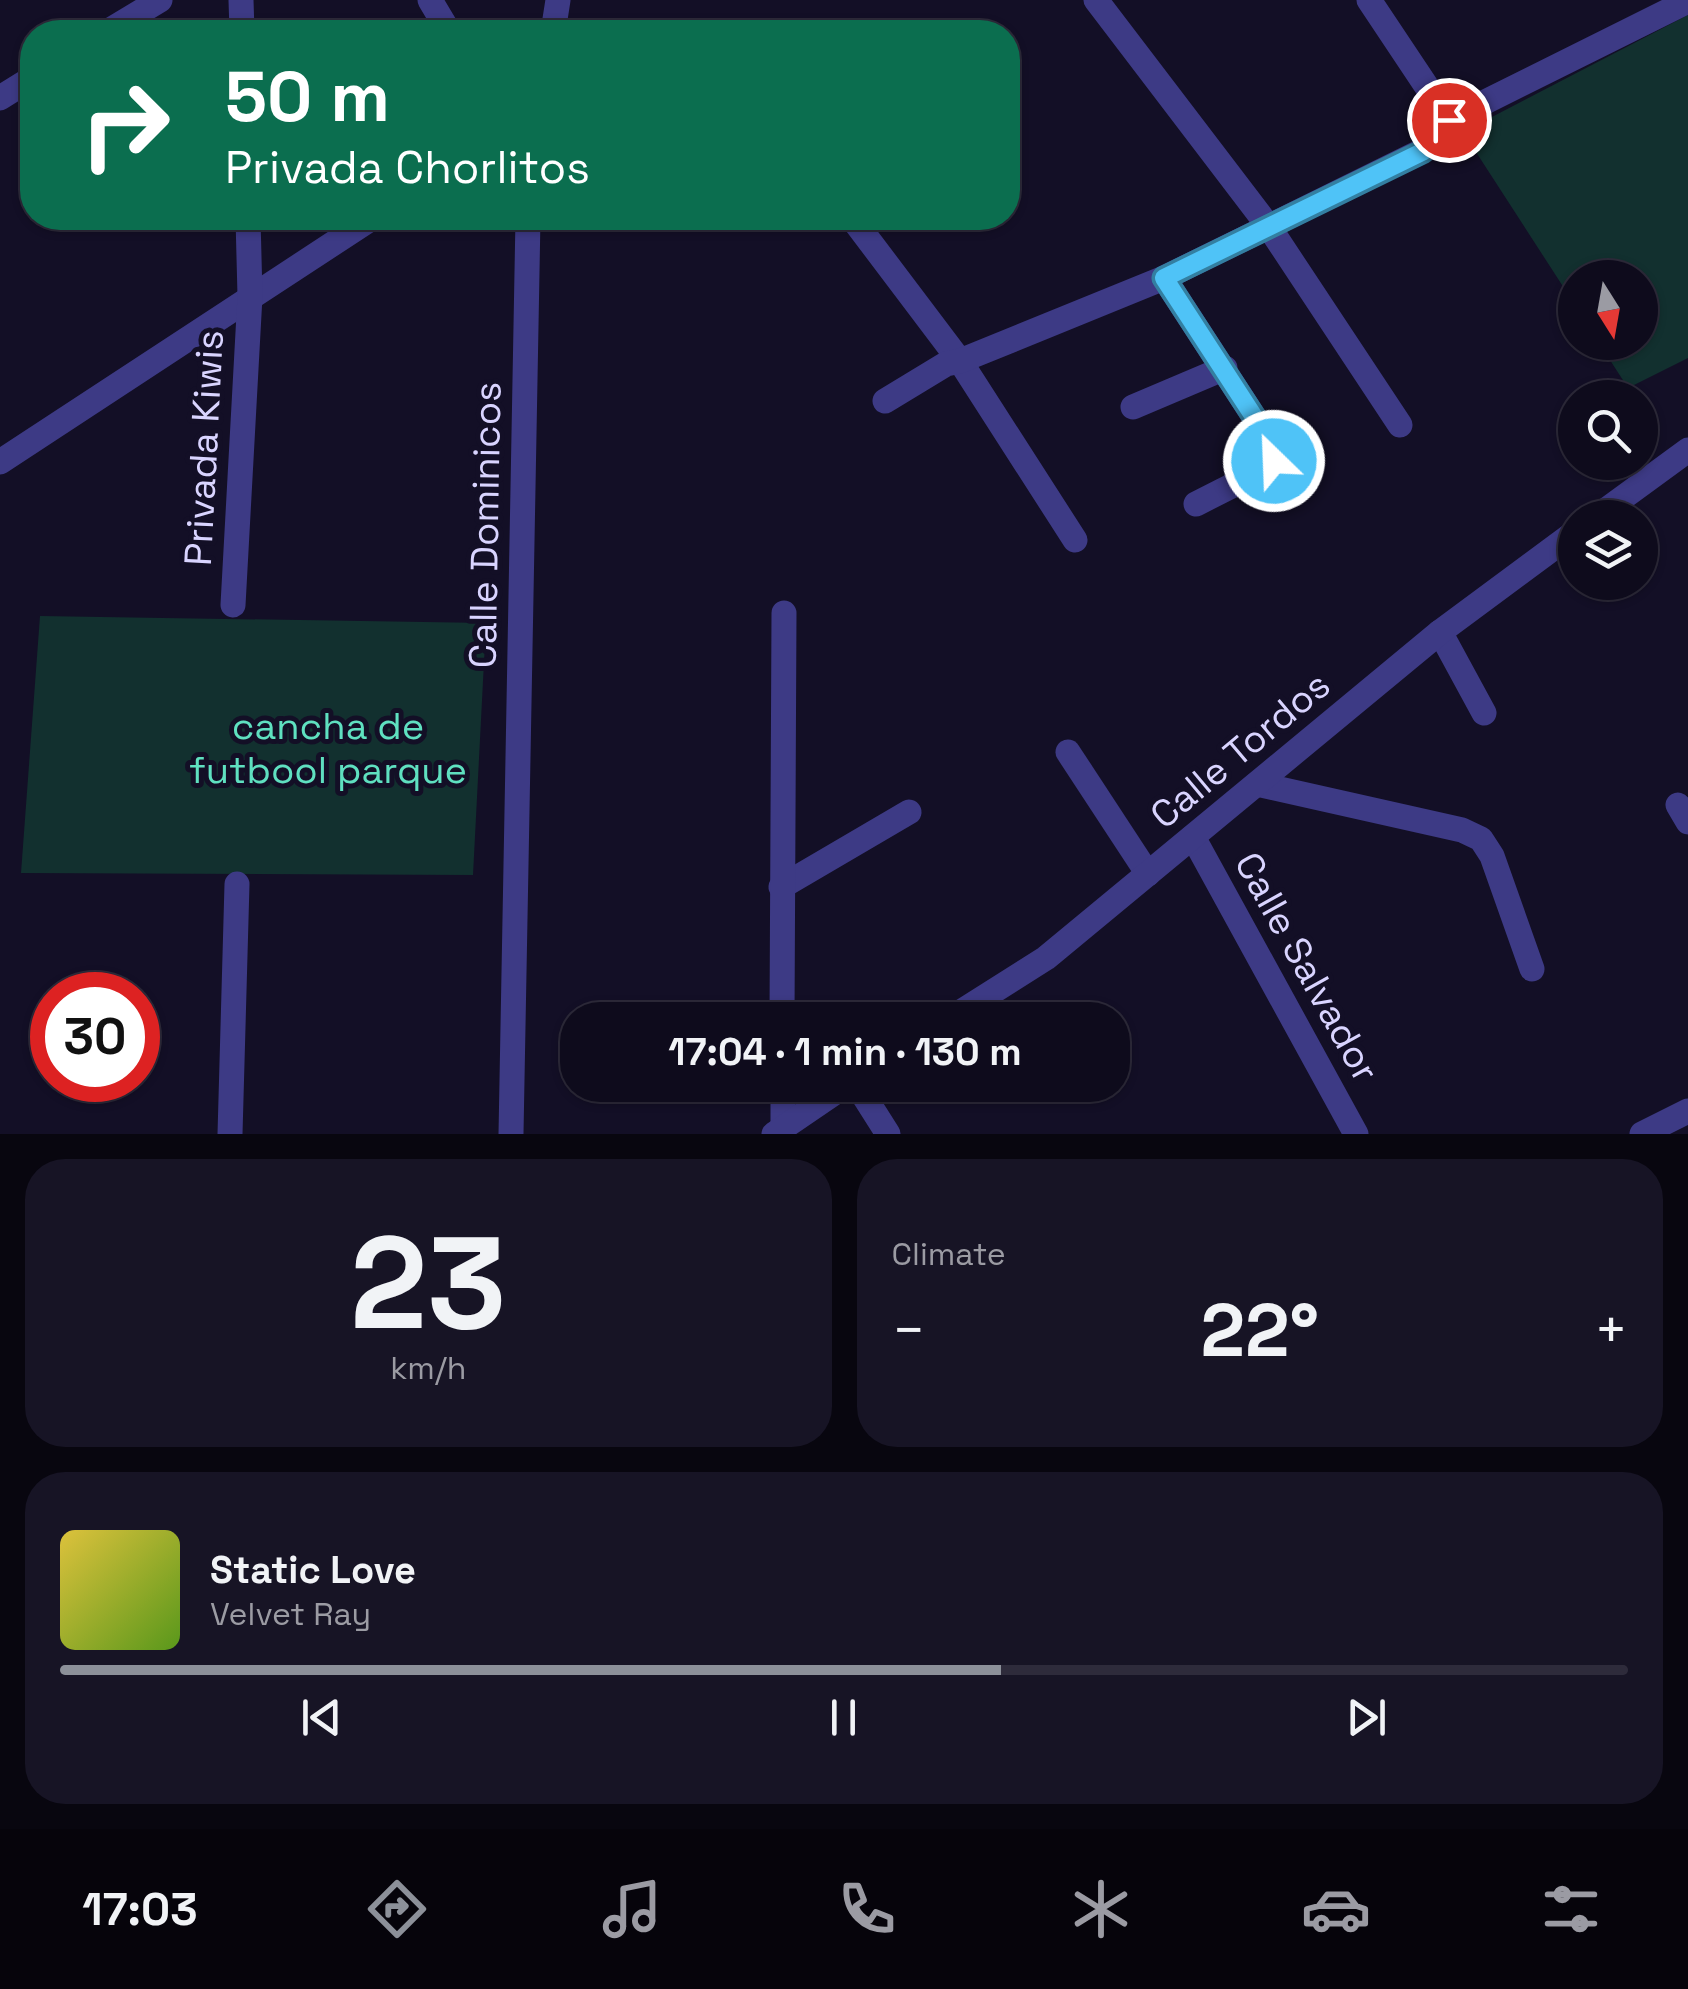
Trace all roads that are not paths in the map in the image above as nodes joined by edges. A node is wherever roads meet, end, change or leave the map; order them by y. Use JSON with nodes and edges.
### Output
{"nodes":[{"id":1,"x":160,"y":0,"type":"edge"},
{"id":2,"x":1096,"y":0,"type":"edge"},
{"id":3,"x":1369,"y":0,"type":"edge"},
{"id":4,"x":1688,"y":0,"type":"edge"},
{"id":5,"x":127,"y":20,"type":"edge"},
{"id":6,"x":1449,"y":120,"type":"junction"},
{"id":7,"x":1269,"y":227,"type":"junction"},
{"id":8,"x":248,"y":230,"type":"edge"},
{"id":9,"x":353,"y":230,"type":"edge"},
{"id":10,"x":528,"y":230,"type":"edge"},
{"id":11,"x":861,"y":230,"type":"edge"},
{"id":12,"x":1164,"y":278,"type":"junction"},
{"id":13,"x":250,"y":296,"type":"junction"},
{"id":14,"x":960,"y":361,"type":"junction"},
{"id":15,"x":1225,"y":368,"type":"junction"},
{"id":16,"x":885,"y":401,"type":"dead end"},
{"id":17,"x":1133,"y":407,"type":"dead end"},
{"id":18,"x":1400,"y":425,"type":"dead end"},
{"id":19,"x":1688,"y":450,"type":"edge"},
{"id":20,"x":0,"y":462,"type":"edge"},
{"id":21,"x":1620,"y":500,"type":"edge"},
{"id":22,"x":1196,"y":504,"type":"dead end"},
{"id":23,"x":1075,"y":540,"type":"dead end"},
{"id":24,"x":1558,"y":545,"type":"edge"},
{"id":25,"x":233,"y":605,"type":"dead end"},
{"id":26,"x":784,"y":614,"type":"dead end"},
{"id":27,"x":1440,"y":632,"type":"junction"},
{"id":28,"x":1484,"y":713,"type":"dead end"},
{"id":29,"x":1068,"y":752,"type":"dead end"},
{"id":30,"x":1257,"y":784,"type":"junction"},
{"id":31,"x":909,"y":812,"type":"dead end"},
{"id":32,"x":1193,"y":837,"type":"junction"},
{"id":33,"x":1148,"y":874,"type":"junction"},
{"id":34,"x":237,"y":884,"type":"dead end"},
{"id":35,"x":782,"y":887,"type":"junction"},
{"id":36,"x":1532,"y":968,"type":"dead end"},
{"id":37,"x":782,"y":1002,"type":"edge"},
{"id":38,"x":976,"y":1002,"type":"edge"},
{"id":39,"x":781,"y":1102,"type":"edge"},
{"id":40,"x":821,"y":1102,"type":"edge"},
{"id":41,"x":868,"y":1102,"type":"edge"},
{"id":42,"x":1676,"y":1122,"type":"edge"},
{"id":43,"x":779,"y":1131,"type":"edge"},
{"id":44,"x":230,"y":1134,"type":"edge"},
{"id":45,"x":511,"y":1134,"type":"edge"},
{"id":46,"x":888,"y":1134,"type":"edge"},
{"id":47,"x":1356,"y":1134,"type":"edge"},
{"id":48,"x":1642,"y":1134,"type":"edge"}],
"edges":[{"from":1,"to":5,"type":"street"},
{"from":2,"to":7,"type":"street"},
{"from":3,"to":6,"type":"street"},
{"from":4,"to":6,"type":"street"},
{"from":6,"to":7,"type":"street"},
{"from":7,"to":12,"type":"street"},
{"from":7,"to":18,"type":"street"},
{"from":8,"to":13,"type":"street","name":"Privada Kiwis"},
{"from":9,"to":13,"type":"street"},
{"from":10,"to":45,"type":"street","name":"Calle Dominicos"},
{"from":11,"to":14,"type":"street"},
{"from":12,"to":14,"type":"street"},
{"from":12,"to":15,"type":"street"},
{"from":13,"to":20,"type":"street"},
{"from":13,"to":25,"type":"street","name":"Privada Kiwis"},
{"from":14,"to":16,"type":"street"},
{"from":14,"to":23,"type":"street"},
{"from":15,"to":17,"type":"street"},
{"from":15,"to":22,"type":"street"},
{"from":19,"to":21,"type":"street"},
{"from":24,"to":27,"type":"street","name":"Calle Tordos"},
{"from":26,"to":35,"type":"street"},
{"from":27,"to":28,"type":"street"},
{"from":27,"to":30,"type":"street","name":"Calle Tordos"},
{"from":29,"to":33,"type":"street"},
{"from":30,"to":32,"type":"street","name":"Calle Tordos"},
{"from":30,"to":36,"type":"street"},
{"from":31,"to":35,"type":"street"},
{"from":32,"to":33,"type":"street","name":"Calle Tordos"},
{"from":32,"to":47,"type":"street","name":"Calle Salvador"},
{"from":33,"to":38,"type":"street","name":"Calle Tordos"},
{"from":34,"to":44,"type":"street"},
{"from":35,"to":37,"type":"street"},
{"from":39,"to":43,"type":"street"},
{"from":40,"to":43,"type":"street"},
{"from":41,"to":46,"type":"street"},
{"from":42,"to":48,"type":"street"}]}
